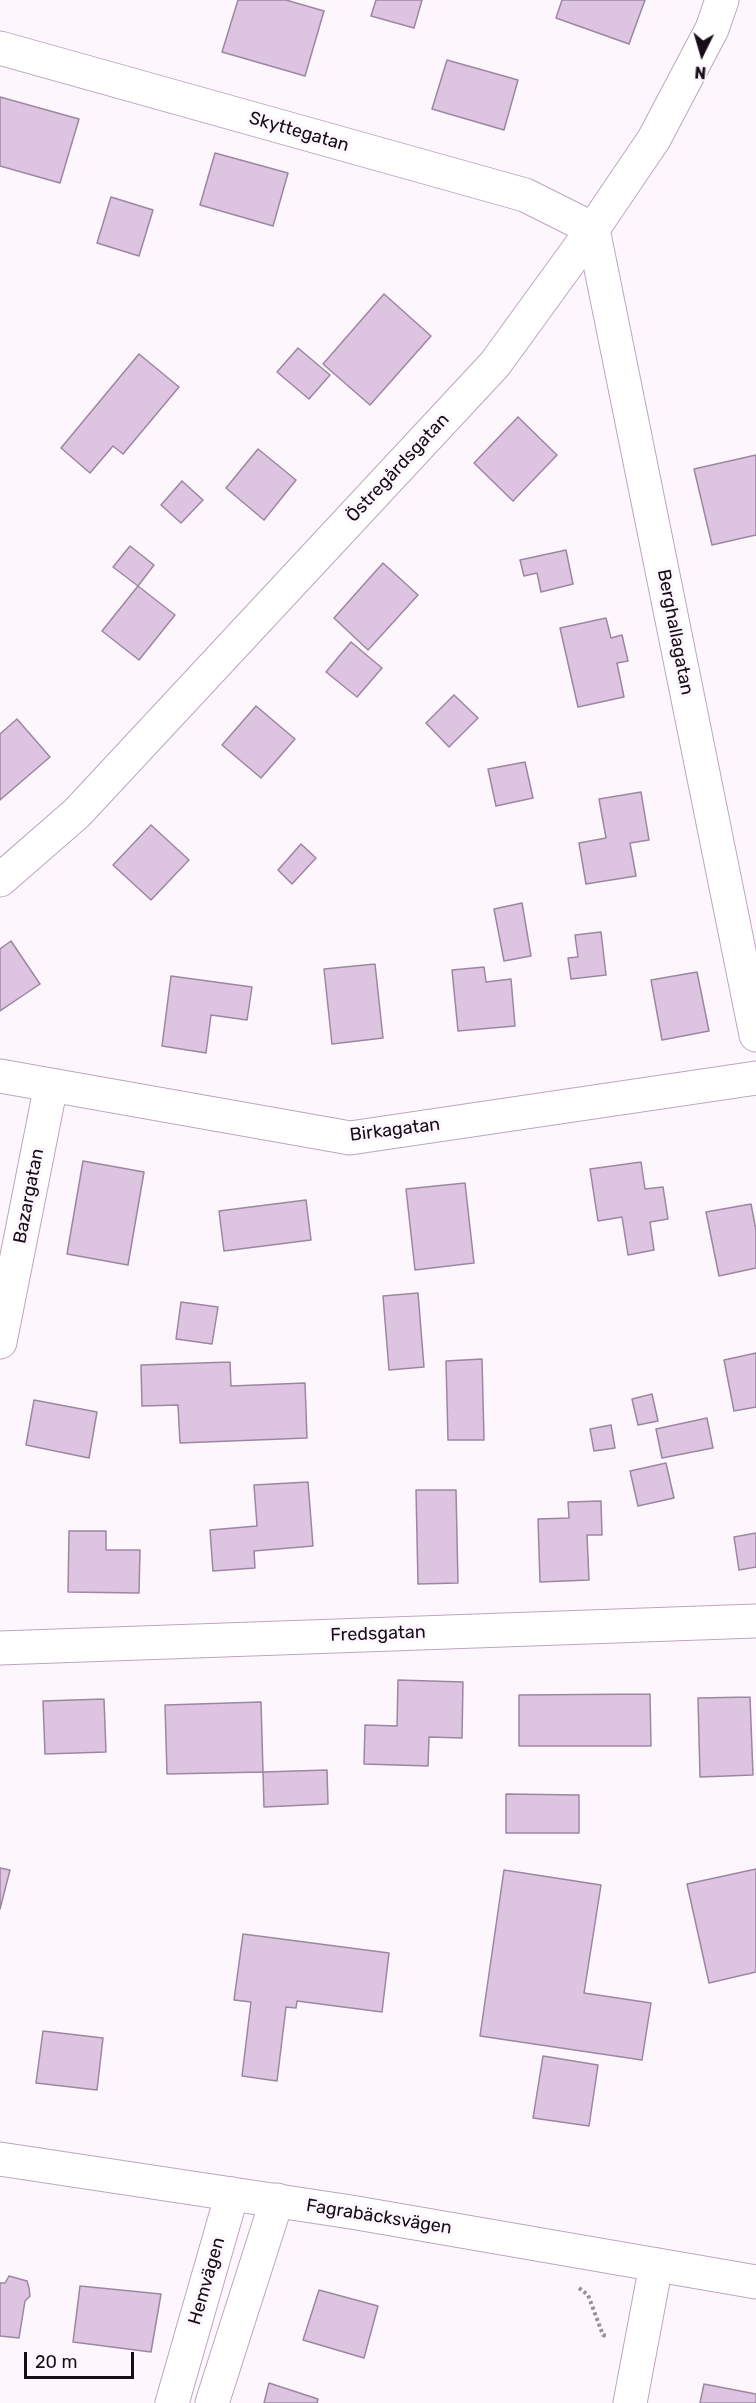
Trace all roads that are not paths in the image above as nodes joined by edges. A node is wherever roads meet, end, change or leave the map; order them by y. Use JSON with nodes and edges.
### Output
{"nodes":[{"id":1,"x":722,"y":0,"type":"edge"},
{"id":2,"x":0,"y":48,"type":"edge"},
{"id":3,"x":593,"y":229,"type":"junction"},
{"id":4,"x":0,"y":880,"type":"edge"},
{"id":5,"x":756,"y":1035,"type":"edge"},
{"id":6,"x":0,"y":1076,"type":"edge"},
{"id":7,"x":756,"y":1078,"type":"edge"},
{"id":8,"x":51,"y":1085,"type":"junction"},
{"id":9,"x":0,"y":1342,"type":"edge"},
{"id":10,"x":756,"y":1621,"type":"edge"},
{"id":11,"x":0,"y":1648,"type":"edge"},
{"id":12,"x":0,"y":2159,"type":"edge"},
{"id":13,"x":232,"y":2194,"type":"junction"},
{"id":14,"x":277,"y":2200,"type":"junction"},
{"id":15,"x":656,"y":2265,"type":"junction"},
{"id":16,"x":756,"y":2282,"type":"edge"},
{"id":17,"x":172,"y":2403,"type":"edge"},
{"id":18,"x":212,"y":2403,"type":"edge"},
{"id":19,"x":630,"y":2403,"type":"edge"}],
"edges":[{"from":1,"to":3,"type":"street","name":"Östregårdsgatan"},
{"from":2,"to":3,"type":"street","name":"Skyttegatan"},
{"from":3,"to":4,"type":"street","name":"Östregårdsgatan"},
{"from":3,"to":5,"type":"street","name":"Berghallagatan"},
{"from":6,"to":8,"type":"street","name":"Birkagatan"},
{"from":7,"to":8,"type":"street","name":"Birkagatan"},
{"from":8,"to":9,"type":"street","name":"Bazargatan"},
{"from":10,"to":11,"type":"street","name":"Fredsgatan"},
{"from":12,"to":13,"type":"street","name":"Fagrabäcksvägen"},
{"from":13,"to":14,"type":"street","name":"Fagrabäcksvägen"},
{"from":13,"to":17,"type":"street","name":"Hemvägen"},
{"from":14,"to":15,"type":"street","name":"Fagrabäcksvägen"},
{"from":14,"to":18,"type":"street"},
{"from":15,"to":16,"type":"street","name":"Fagrabäcksvägen"},
{"from":15,"to":19,"type":"street"}]}
